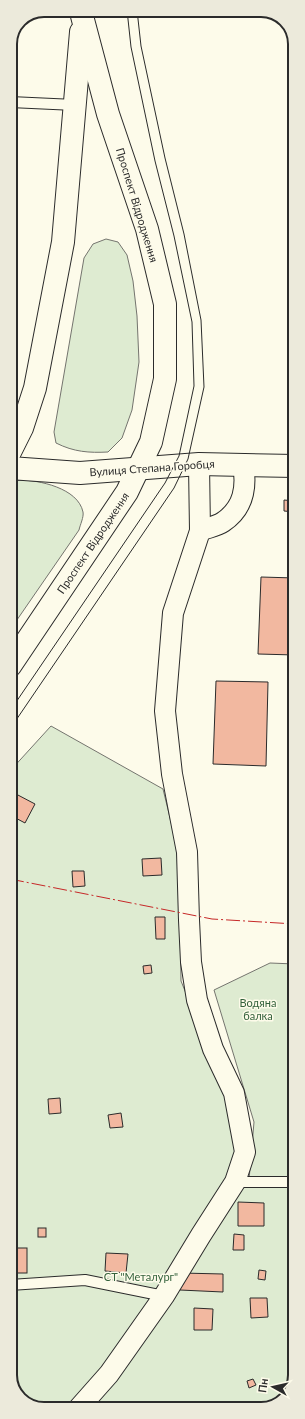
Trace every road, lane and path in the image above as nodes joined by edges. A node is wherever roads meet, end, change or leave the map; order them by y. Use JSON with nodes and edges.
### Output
{"nodes":[{"id":1,"x":82,"y":17,"type":"edge"},
{"id":2,"x":83,"y":17,"type":"edge"},
{"id":3,"x":17,"y":102,"type":"edge"},
{"id":4,"x":75,"y":105,"type":"junction"},
{"id":5,"x":17,"y":438,"type":"edge"},
{"id":6,"x":199,"y":464,"type":"junction"},
{"id":7,"x":243,"y":464,"type":"junction"},
{"id":8,"x":288,"y":466,"type":"edge"},
{"id":9,"x":17,"y":468,"type":"edge"},
{"id":10,"x":138,"y":468,"type":"junction"},
{"id":11,"x":200,"y":531,"type":"junction"},
{"id":12,"x":17,"y":656,"type":"edge"},
{"id":13,"x":235,"y":1182,"type":"junction"},
{"id":14,"x":288,"y":1182,"type":"edge"},
{"id":15,"x":17,"y":1285,"type":"edge"},
{"id":16,"x":164,"y":1296,"type":"junction"},
{"id":17,"x":84,"y":1402,"type":"edge"}],
"edges":[{"from":1,"to":4,"type":"street","name":"Проспект Відродження"},
{"from":2,"to":10,"type":"street","name":"Проспект Відродження"},
{"from":3,"to":4,"type":"lane"},
{"from":4,"to":5,"type":"street","name":"Проспект Відродження"},
{"from":6,"to":7,"type":"street","name":"Вулиця Степана Горобця"},
{"from":6,"to":10,"type":"street","name":"Вулиця Степана Горобця"},
{"from":6,"to":11,"type":"street"},
{"from":7,"to":8,"type":"street","name":"Вулиця Степана Горобця"},
{"from":7,"to":11,"type":"street"},
{"from":9,"to":10,"type":"street","name":"Вулиця Степана Горобця"},
{"from":10,"to":12,"type":"street","name":"Проспект Відродження"},
{"from":11,"to":13,"type":"street"},
{"from":13,"to":14,"type":"lane"},
{"from":13,"to":16,"type":"street"},
{"from":15,"to":16,"type":"lane"},
{"from":16,"to":17,"type":"street"}]}
